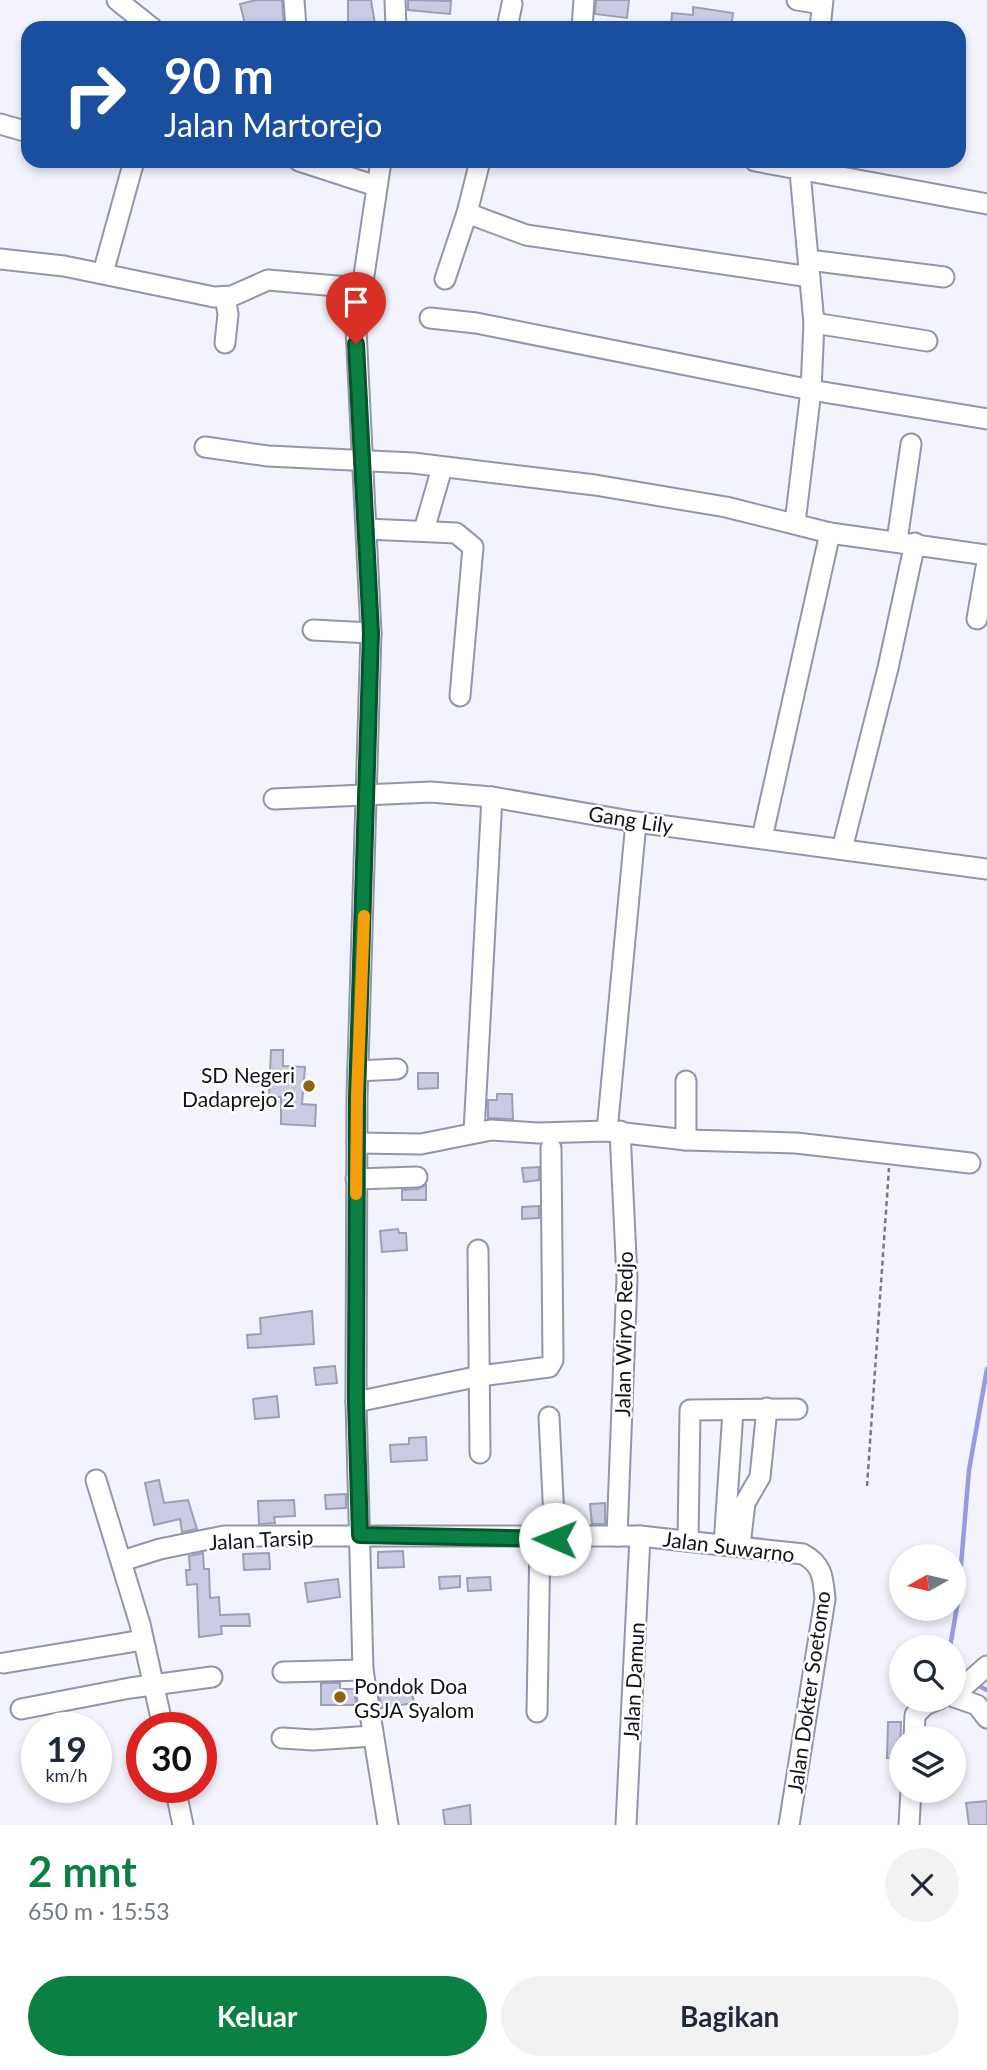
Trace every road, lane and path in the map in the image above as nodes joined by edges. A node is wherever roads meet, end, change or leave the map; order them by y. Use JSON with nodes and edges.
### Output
{"nodes":[{"id":1,"x":117,"y":0,"type":"edge"},
{"id":2,"x":294,"y":0,"type":"edge"},
{"id":3,"x":395,"y":0,"type":"edge"},
{"id":4,"x":584,"y":0,"type":"edge"},
{"id":5,"x":797,"y":0,"type":"edge"},
{"id":6,"x":822,"y":2,"type":"edge"},
{"id":7,"x":512,"y":4,"type":"dead end"},
{"id":8,"x":143,"y":21,"type":"edge"},
{"id":9,"x":296,"y":21,"type":"edge"},
{"id":10,"x":396,"y":21,"type":"edge"},
{"id":11,"x":508,"y":21,"type":"edge"},
{"id":12,"x":582,"y":21,"type":"edge"},
{"id":13,"x":821,"y":21,"type":"edge"},
{"id":14,"x":0,"y":124,"type":"edge"},
{"id":15,"x":21,"y":130,"type":"edge"},
{"id":16,"x":131,"y":168,"type":"edge"},
{"id":17,"x":321,"y":168,"type":"edge"},
{"id":18,"x":380,"y":168,"type":"edge"},
{"id":19,"x":478,"y":168,"type":"edge"},
{"id":20,"x":798,"y":168,"type":"edge"},
{"id":21,"x":813,"y":168,"type":"edge"},
{"id":22,"x":376,"y":186,"type":"junction"},
{"id":23,"x":987,"y":204,"type":"edge"},
{"id":24,"x":467,"y":213,"type":"junction"},
{"id":25,"x":0,"y":259,"type":"edge"},
{"id":26,"x":810,"y":268,"type":"junction"},
{"id":27,"x":103,"y":273,"type":"junction"},
{"id":28,"x":944,"y":277,"type":"dead end"},
{"id":29,"x":445,"y":279,"type":"dead end"},
{"id":30,"x":360,"y":288,"type":"junction"},
{"id":31,"x":225,"y":297,"type":"junction"},
{"id":32,"x":430,"y":318,"type":"dead end"},
{"id":33,"x":814,"y":323,"type":"junction"},
{"id":34,"x":928,"y":341,"type":"dead end"},
{"id":35,"x":225,"y":343,"type":"dead end"},
{"id":36,"x":811,"y":390,"type":"junction"},
{"id":37,"x":987,"y":419,"type":"edge"},
{"id":38,"x":911,"y":444,"type":"dead end"},
{"id":39,"x":205,"y":447,"type":"dead end"},
{"id":40,"x":363,"y":459,"type":"junction"},
{"id":41,"x":442,"y":468,"type":"junction"},
{"id":42,"x":795,"y":523,"type":"junction"},
{"id":43,"x":367,"y":529,"type":"junction"},
{"id":44,"x":424,"y":530,"type":"junction"},
{"id":45,"x":830,"y":533,"type":"junction"},
{"id":46,"x":906,"y":542,"type":"junction"},
{"id":47,"x":987,"y":555,"type":"edge"},
{"id":48,"x":987,"y":562,"type":"edge"},
{"id":49,"x":977,"y":618,"type":"dead end"},
{"id":50,"x":313,"y":630,"type":"dead end"},
{"id":51,"x":371,"y":633,"type":"junction"},
{"id":52,"x":460,"y":696,"type":"dead end"},
{"id":53,"x":368,"y":796,"type":"junction"},
{"id":54,"x":492,"y":797,"type":"junction"},
{"id":55,"x":274,"y":799,"type":"dead end"},
{"id":56,"x":636,"y":821,"type":"junction"},
{"id":57,"x":762,"y":838,"type":"junction"},
{"id":58,"x":842,"y":849,"type":"junction"},
{"id":59,"x":987,"y":869,"type":"edge"},
{"id":60,"x":397,"y":1069,"type":"dead end"},
{"id":61,"x":358,"y":1071,"type":"junction"},
{"id":62,"x":686,"y":1081,"type":"dead end"},
{"id":63,"x":614,"y":1131,"type":"junction"},
{"id":64,"x":474,"y":1132,"type":"junction"},
{"id":65,"x":685,"y":1140,"type":"junction"},
{"id":66,"x":356,"y":1143,"type":"junction"},
{"id":67,"x":551,"y":1148,"type":"dead end"},
{"id":68,"x":890,"y":1152,"type":"junction"},
{"id":69,"x":970,"y":1163,"type":"dead end"},
{"id":70,"x":418,"y":1177,"type":"dead end"},
{"id":71,"x":356,"y":1179,"type":"junction"},
{"id":72,"x":478,"y":1250,"type":"dead end"},
{"id":73,"x":480,"y":1376,"type":"junction"},
{"id":74,"x":356,"y":1402,"type":"junction"},
{"id":75,"x":767,"y":1408,"type":"junction"},
{"id":76,"x":797,"y":1409,"type":"dead end"},
{"id":77,"x":733,"y":1410,"type":"junction"},
{"id":78,"x":549,"y":1418,"type":"dead end"},
{"id":79,"x":480,"y":1453,"type":"dead end"},
{"id":80,"x":96,"y":1480,"type":"dead end"},
{"id":81,"x":867,"y":1486,"type":"dead end"},
{"id":82,"x":360,"y":1535,"type":"junction"},
{"id":83,"x":617,"y":1536,"type":"junction"},
{"id":84,"x":640,"y":1536,"type":"junction"},
{"id":85,"x":548,"y":1539,"type":"junction"},
{"id":86,"x":688,"y":1541,"type":"junction"},
{"id":87,"x":732,"y":1545,"type":"junction"},
{"id":88,"x":121,"y":1561,"type":"junction"},
{"id":89,"x":817,"y":1561,"type":"joint"},
{"id":90,"x":143,"y":1640,"type":"junction"},
{"id":91,"x":4,"y":1663,"type":"dead end"},
{"id":92,"x":363,"y":1670,"type":"junction"},
{"id":93,"x":283,"y":1672,"type":"dead end"},
{"id":94,"x":212,"y":1676,"type":"dead end"},
{"id":95,"x":152,"y":1685,"type":"junction"},
{"id":96,"x":967,"y":1685,"type":"edge"},
{"id":97,"x":21,"y":1709,"type":"dead end"},
{"id":98,"x":159,"y":1712,"type":"edge"},
{"id":99,"x":537,"y":1712,"type":"dead end"},
{"id":100,"x":987,"y":1718,"type":"edge"},
{"id":101,"x":373,"y":1736,"type":"junction"},
{"id":102,"x":282,"y":1738,"type":"dead end"},
{"id":103,"x":178,"y":1803,"type":"edge"},
{"id":104,"x":910,"y":1803,"type":"edge"},
{"id":105,"x":183,"y":1825,"type":"edge"},
{"id":106,"x":388,"y":1825,"type":"edge"},
{"id":107,"x":626,"y":1825,"type":"edge"},
{"id":108,"x":789,"y":1825,"type":"edge"},
{"id":109,"x":909,"y":1825,"type":"edge"}],
"edges":[{"from":1,"to":8,"type":"street"},
{"from":2,"to":9,"type":"street"},
{"from":3,"to":10,"type":"street"},
{"from":4,"to":12,"type":"street"},
{"from":5,"to":6,"type":"street"},
{"from":6,"to":13,"type":"street"},
{"from":7,"to":11,"type":"street"},
{"from":14,"to":15,"type":"street"},
{"from":16,"to":27,"type":"street"},
{"from":17,"to":22,"type":"street"},
{"from":18,"to":22,"type":"street"},
{"from":19,"to":24,"type":"street"},
{"from":20,"to":26,"type":"street"},
{"from":21,"to":23,"type":"street"},
{"from":22,"to":30,"type":"street"},
{"from":24,"to":26,"type":"street"},
{"from":24,"to":29,"type":"street"},
{"from":25,"to":27,"type":"street"},
{"from":26,"to":28,"type":"street"},
{"from":26,"to":33,"type":"street"},
{"from":27,"to":31,"type":"street"},
{"from":30,"to":31,"type":"street"},
{"from":30,"to":40,"type":"street"},
{"from":31,"to":35,"type":"street"},
{"from":32,"to":36,"type":"street"},
{"from":33,"to":34,"type":"street"},
{"from":33,"to":36,"type":"street"},
{"from":36,"to":37,"type":"street"},
{"from":36,"to":42,"type":"street"},
{"from":38,"to":46,"type":"street"},
{"from":39,"to":40,"type":"street"},
{"from":40,"to":41,"type":"street"},
{"from":40,"to":43,"type":"street"},
{"from":41,"to":42,"type":"street"},
{"from":41,"to":44,"type":"street"},
{"from":42,"to":45,"type":"street"},
{"from":43,"to":44,"type":"street"},
{"from":43,"to":51,"type":"street"},
{"from":44,"to":52,"type":"street"},
{"from":45,"to":46,"type":"street"},
{"from":45,"to":57,"type":"street"},
{"from":46,"to":47,"type":"street"},
{"from":46,"to":58,"type":"street"},
{"from":48,"to":49,"type":"street"},
{"from":50,"to":51,"type":"street"},
{"from":51,"to":53,"type":"street"},
{"from":53,"to":54,"type":"street","name":"Gang Lily"},
{"from":53,"to":55,"type":"street","name":"Gang Lily"},
{"from":53,"to":61,"type":"street"},
{"from":54,"to":56,"type":"street","name":"Gang Lily"},
{"from":54,"to":64,"type":"street"},
{"from":56,"to":57,"type":"street","name":"Gang Lily"},
{"from":56,"to":63,"type":"street","name":"Jalan Wiryo Redjo"},
{"from":57,"to":58,"type":"street","name":"Gang Lily"},
{"from":58,"to":59,"type":"street","name":"Gang Lily"},
{"from":60,"to":61,"type":"street"},
{"from":61,"to":66,"type":"street"},
{"from":62,"to":65,"type":"street"},
{"from":63,"to":64,"type":"street"},
{"from":63,"to":65,"type":"street"},
{"from":63,"to":83,"type":"street","name":"Jalan Wiryo Redjo"},
{"from":64,"to":66,"type":"street"},
{"from":65,"to":68,"type":"street"},
{"from":66,"to":71,"type":"street"},
{"from":67,"to":73,"type":"street"},
{"from":68,"to":69,"type":"street"},
{"from":68,"to":81,"type":"path"},
{"from":70,"to":71,"type":"street"},
{"from":71,"to":74,"type":"street"},
{"from":72,"to":73,"type":"street"},
{"from":73,"to":74,"type":"street"},
{"from":73,"to":79,"type":"street"},
{"from":74,"to":82,"type":"street"},
{"from":75,"to":76,"type":"street"},
{"from":75,"to":77,"type":"street"},
{"from":75,"to":87,"type":"street"},
{"from":77,"to":86,"type":"street"},
{"from":77,"to":87,"type":"street"},
{"from":78,"to":85,"type":"street"},
{"from":80,"to":88,"type":"street"},
{"from":82,"to":85,"type":"street","name":"Jalan Tarsip"},
{"from":82,"to":88,"type":"street","name":"Jalan Tarsip"},
{"from":82,"to":92,"type":"street"},
{"from":83,"to":84,"type":"street","name":"Jalan Suwarno"},
{"from":83,"to":85,"type":"street","name":"Jalan Suwarno"},
{"from":84,"to":86,"type":"street","name":"Jalan Suwarno"},
{"from":84,"to":107,"type":"street","name":"Jalan Damun"},
{"from":85,"to":99,"type":"street"},
{"from":86,"to":87,"type":"street","name":"Jalan Suwarno"},
{"from":87,"to":89,"type":"street","name":"Jalan Suwarno"},
{"from":88,"to":90,"type":"street"},
{"from":89,"to":108,"type":"street","name":"Jalan Dokter Soetomo"},
{"from":90,"to":91,"type":"street"},
{"from":90,"to":95,"type":"street"},
{"from":92,"to":93,"type":"street"},
{"from":92,"to":101,"type":"street"},
{"from":94,"to":95,"type":"street"},
{"from":95,"to":97,"type":"street"},
{"from":95,"to":98,"type":"street"},
{"from":96,"to":100,"type":"street"},
{"from":101,"to":102,"type":"street"},
{"from":101,"to":106,"type":"street"},
{"from":103,"to":105,"type":"street"},
{"from":104,"to":109,"type":"street"}]}
